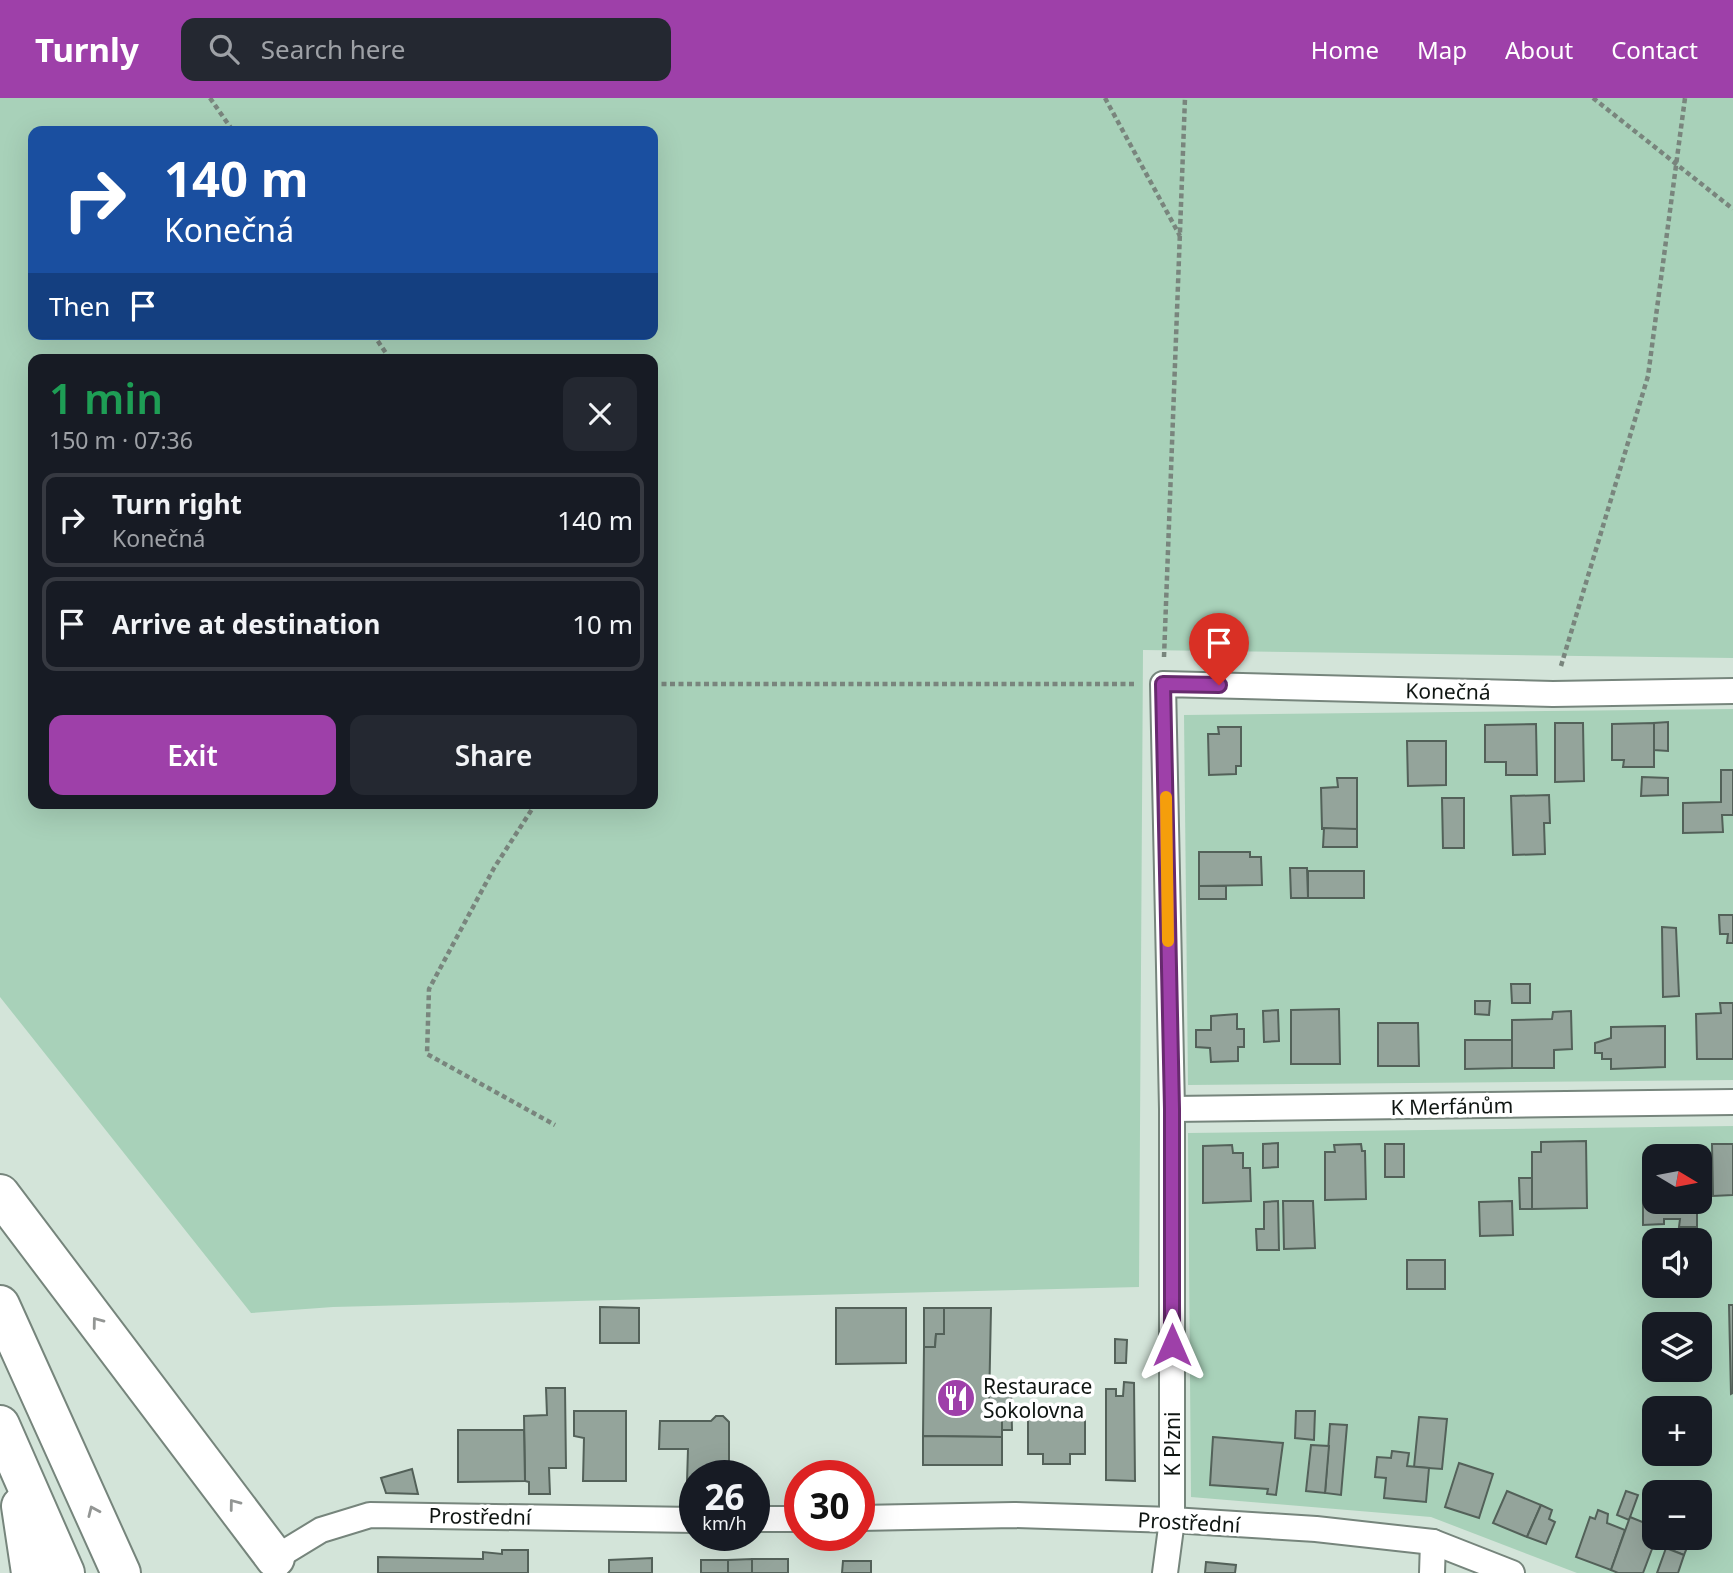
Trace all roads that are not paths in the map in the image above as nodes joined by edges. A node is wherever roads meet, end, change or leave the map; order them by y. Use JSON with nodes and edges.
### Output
{"nodes":[{"id":1,"x":1163,"y":684,"type":"joint"},
{"id":2,"x":1733,"y":691,"type":"edge"},
{"id":3,"x":1733,"y":1102,"type":"edge"},
{"id":4,"x":1172,"y":1109,"type":"junction"},
{"id":5,"x":0,"y":1195,"type":"edge"},
{"id":6,"x":0,"y":1305,"type":"edge"},
{"id":7,"x":6,"y":1437,"type":"edge"},
{"id":8,"x":875,"y":1518,"type":"edge"},
{"id":9,"x":679,"y":1520,"type":"edge"},
{"id":10,"x":1172,"y":1520,"type":"junction"},
{"id":11,"x":1433,"y":1542,"type":"junction"},
{"id":12,"x":275,"y":1558,"type":"joint"},
{"id":13,"x":31,"y":1573,"type":"edge"},
{"id":14,"x":65,"y":1573,"type":"edge"},
{"id":15,"x":121,"y":1573,"type":"edge"},
{"id":16,"x":1165,"y":1573,"type":"edge"},
{"id":17,"x":1432,"y":1573,"type":"edge"},
{"id":18,"x":1512,"y":1573,"type":"edge"}],
"edges":[{"from":1,"to":2,"type":"street","name":"Konečná"},
{"from":1,"to":4,"type":"street","name":"K Plzni"},
{"from":3,"to":4,"type":"street","name":"K Merfánům"},
{"from":4,"to":10,"type":"street","name":"K Plzni"},
{"from":12,"to":5,"type":"highway","one_way":true},
{"from":15,"to":6,"type":"highway","one_way":true},
{"from":7,"to":13,"type":"highway"},
{"from":7,"to":14,"type":"highway"},
{"from":8,"to":10,"type":"street","name":"Prostřední"},
{"from":9,"to":12,"type":"street","name":"Prostřední"},
{"from":10,"to":11,"type":"street","name":"Prostřední"},
{"from":10,"to":16,"type":"street","name":"K Plzni"},
{"from":11,"to":17,"type":"street"},
{"from":11,"to":18,"type":"street","name":"Prostřední"}]}
